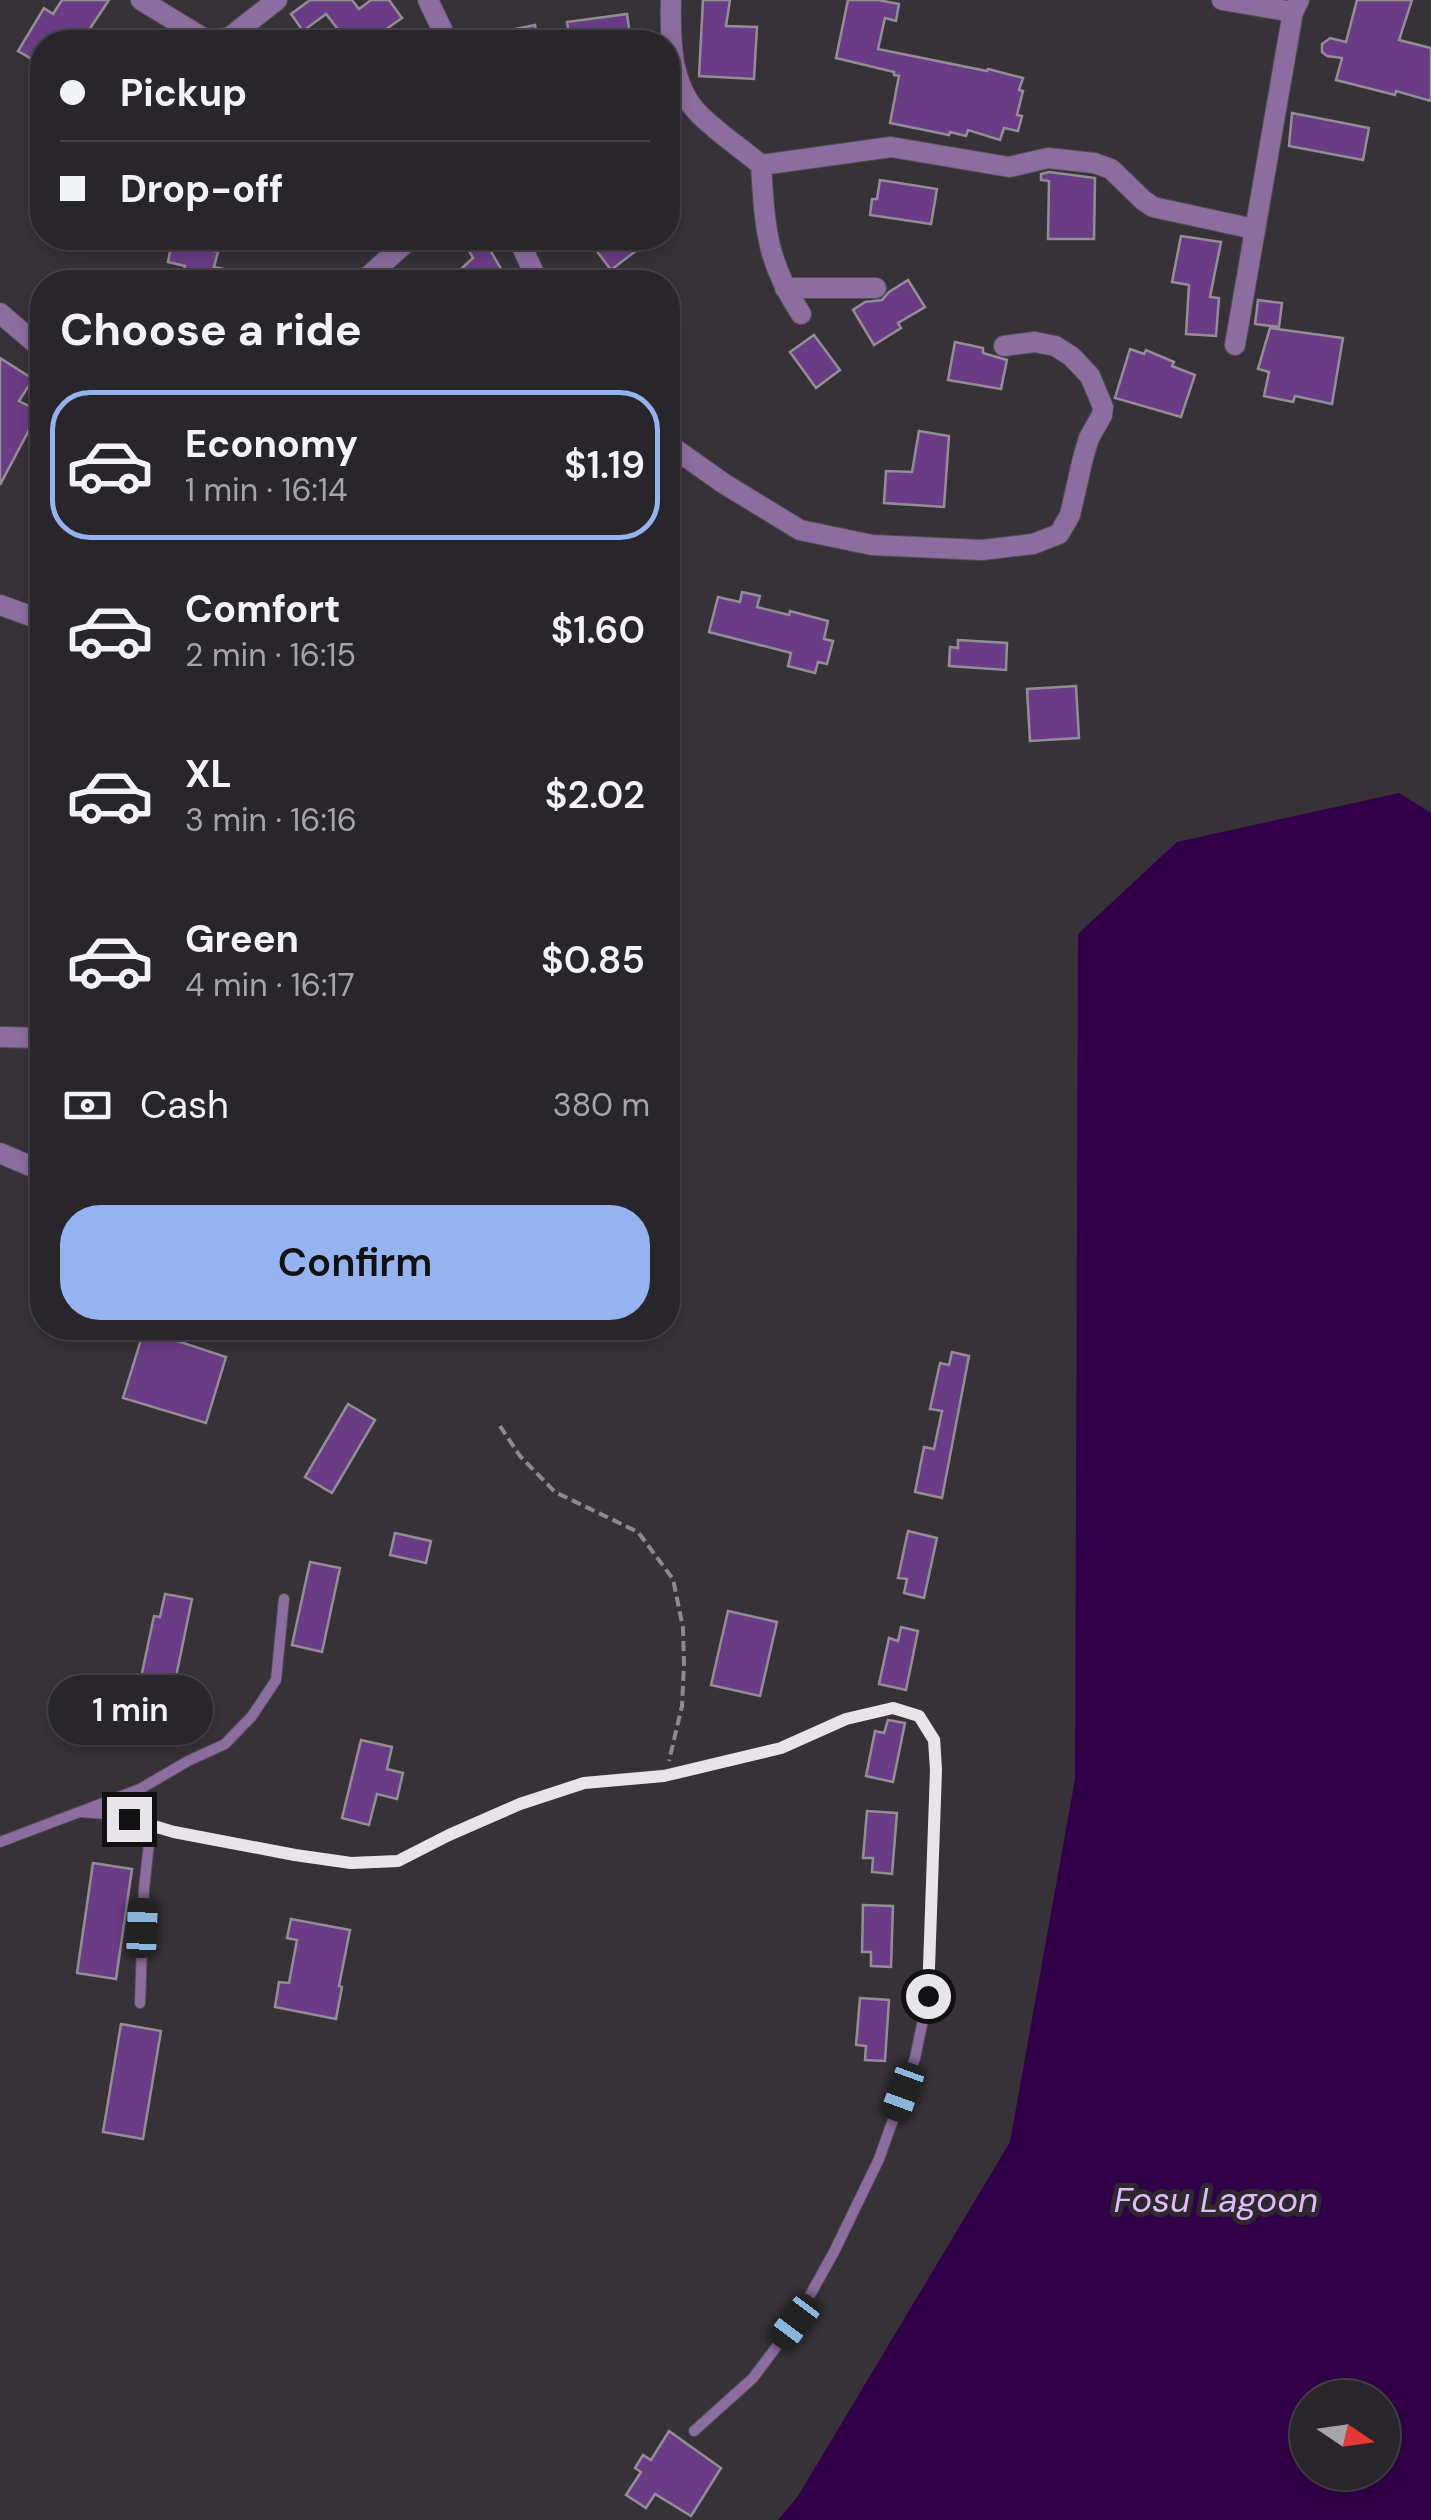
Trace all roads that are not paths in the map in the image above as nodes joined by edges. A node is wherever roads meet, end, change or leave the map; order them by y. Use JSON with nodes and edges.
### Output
{"nodes":[{"id":1,"x":141,"y":0,"type":"edge"},
{"id":2,"x":277,"y":0,"type":"edge"},
{"id":3,"x":428,"y":0,"type":"edge"},
{"id":4,"x":671,"y":0,"type":"edge"},
{"id":5,"x":1222,"y":0,"type":"edge"},
{"id":6,"x":1296,"y":6,"type":"edge"},
{"id":7,"x":190,"y":30,"type":"edge"},
{"id":8,"x":239,"y":30,"type":"edge"},
{"id":9,"x":442,"y":30,"type":"edge"},
{"id":10,"x":672,"y":30,"type":"edge"},
{"id":11,"x":680,"y":81,"type":"edge"},
{"id":12,"x":761,"y":165,"type":"junction"},
{"id":13,"x":1254,"y":228,"type":"junction"},
{"id":14,"x":398,"y":250,"type":"edge"},
{"id":15,"x":375,"y":270,"type":"edge"},
{"id":16,"x":785,"y":288,"type":"junction"},
{"id":17,"x":876,"y":288,"type":"dead end"},
{"id":18,"x":0,"y":313,"type":"edge"},
{"id":19,"x":801,"y":314,"type":"dead end"},
{"id":20,"x":30,"y":339,"type":"edge"},
{"id":21,"x":1235,"y":345,"type":"dead end"},
{"id":22,"x":1004,"y":346,"type":"dead end"},
{"id":23,"x":680,"y":453,"type":"edge"},
{"id":24,"x":0,"y":606,"type":"edge"},
{"id":25,"x":30,"y":616,"type":"edge"},
{"id":26,"x":0,"y":1037,"type":"edge"},
{"id":27,"x":30,"y":1038,"type":"edge"},
{"id":28,"x":0,"y":1154,"type":"edge"},
{"id":29,"x":30,"y":1167,"type":"edge"},
{"id":30,"x":284,"y":1599,"type":"dead end"},
{"id":31,"x":80,"y":1812,"type":"junction"},
{"id":32,"x":152,"y":1824,"type":"junction"},
{"id":33,"x":0,"y":1842,"type":"edge"},
{"id":34,"x":140,"y":2003,"type":"dead end"},
{"id":35,"x":694,"y":2431,"type":"dead end"}],
"edges":[{"from":1,"to":7,"type":"street"},
{"from":2,"to":8,"type":"street"},
{"from":3,"to":9,"type":"street"},
{"from":4,"to":10,"type":"street"},
{"from":5,"to":6,"type":"street"},
{"from":6,"to":13,"type":"street"},
{"from":11,"to":12,"type":"street"},
{"from":12,"to":13,"type":"street"},
{"from":12,"to":16,"type":"street"},
{"from":13,"to":21,"type":"street"},
{"from":14,"to":15,"type":"street"},
{"from":16,"to":17,"type":"street"},
{"from":16,"to":19,"type":"street"},
{"from":18,"to":20,"type":"street"},
{"from":22,"to":23,"type":"street"},
{"from":24,"to":25,"type":"street"},
{"from":26,"to":27,"type":"street"},
{"from":28,"to":29,"type":"street"},
{"from":30,"to":31,"type":"lane"},
{"from":31,"to":32,"type":"lane"},
{"from":31,"to":33,"type":"lane"},
{"from":32,"to":34,"type":"lane"},
{"from":32,"to":35,"type":"lane"}]}
